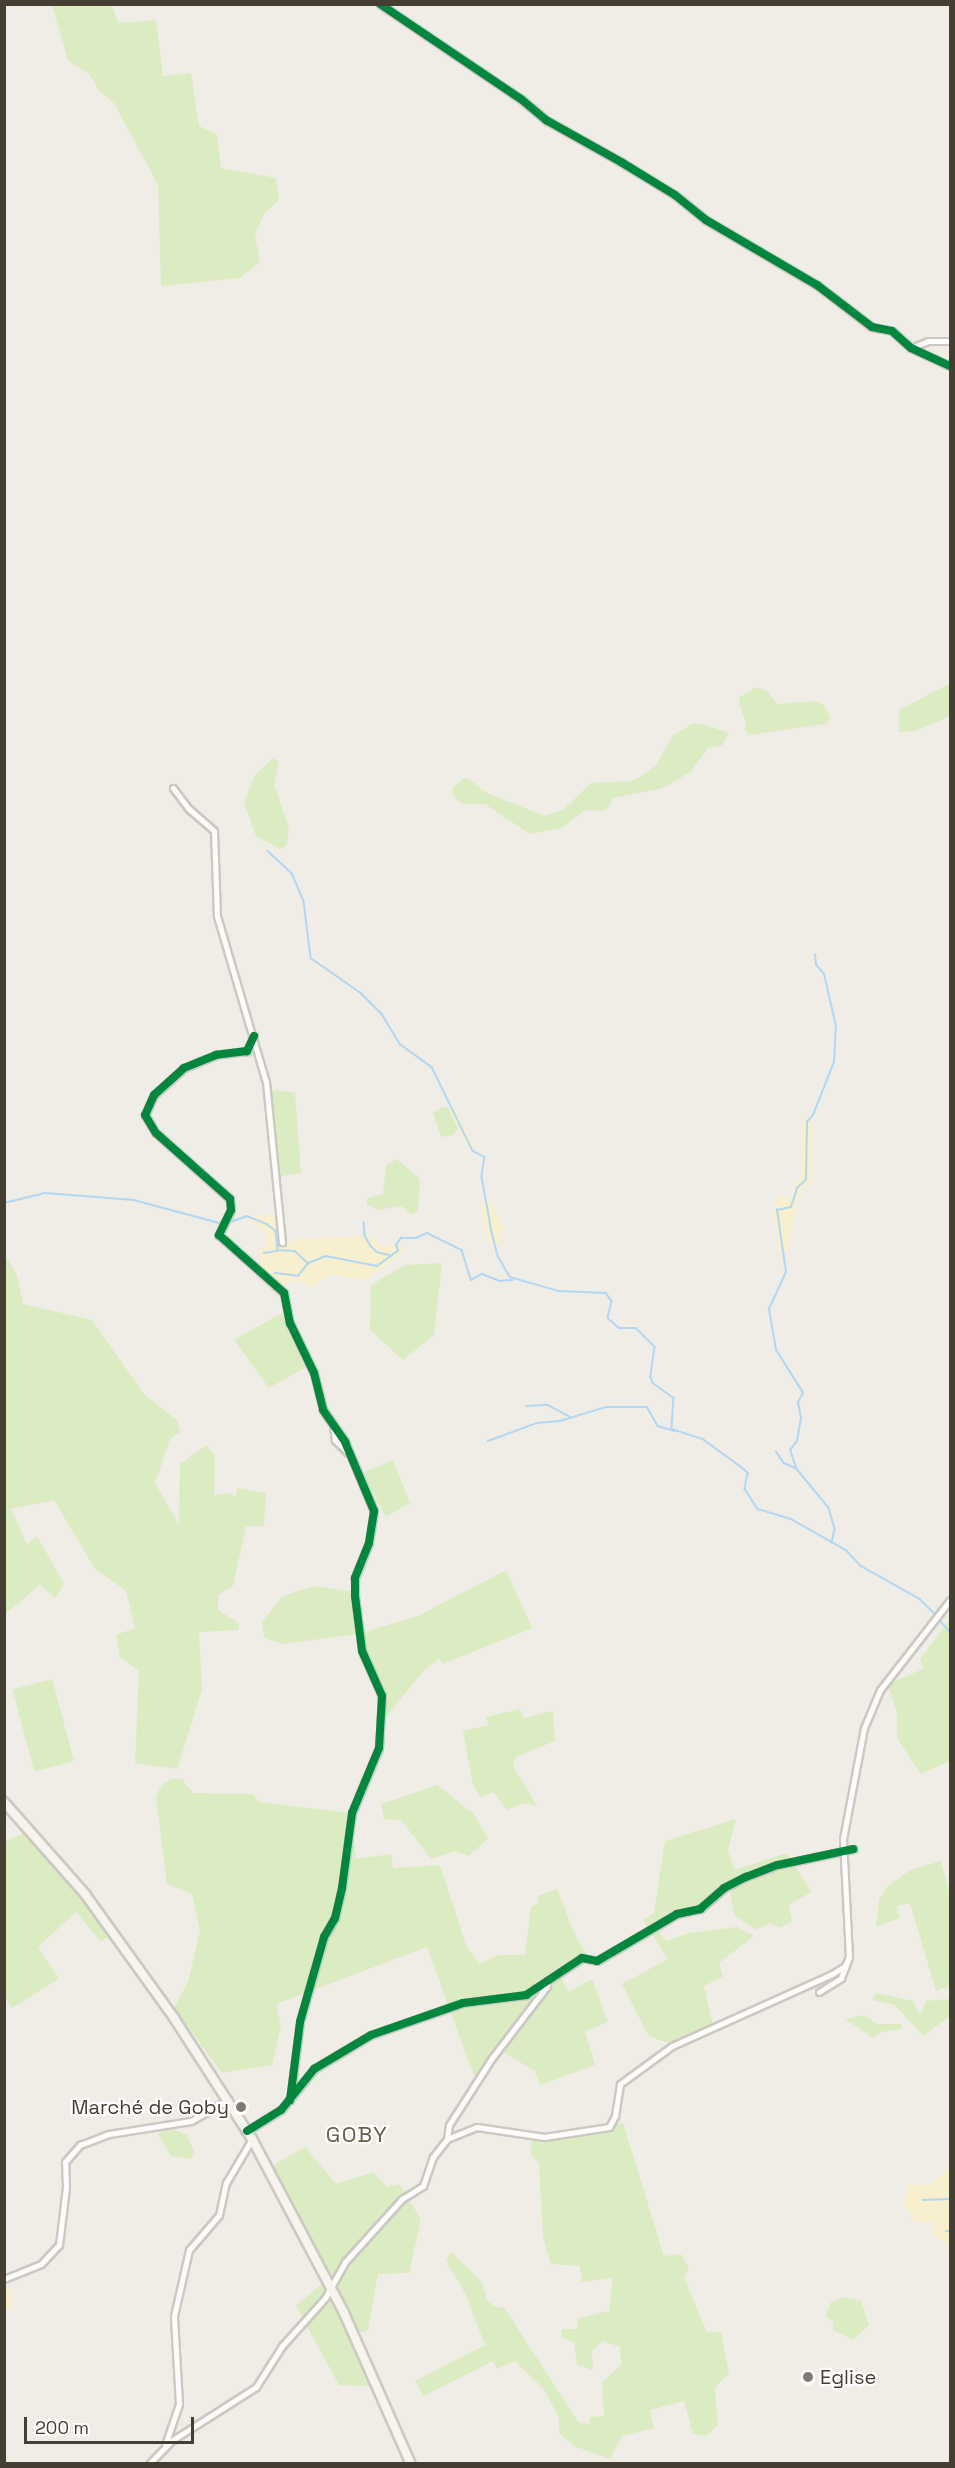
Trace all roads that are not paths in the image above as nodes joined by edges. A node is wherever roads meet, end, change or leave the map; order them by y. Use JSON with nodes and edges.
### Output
{"nodes":[{"id":1,"x":380,"y":4,"type":"edge"},
{"id":2,"x":951,"y":341,"type":"edge"},
{"id":3,"x":911,"y":348,"type":"junction"},
{"id":4,"x":951,"y":366,"type":"edge"},
{"id":5,"x":173,"y":789,"type":"dead end"},
{"id":6,"x":254,"y":1036,"type":"junction"},
{"id":7,"x":282,"y":1242,"type":"dead end"},
{"id":8,"x":951,"y":1600,"type":"edge"},
{"id":9,"x":4,"y":1802,"type":"edge"},
{"id":10,"x":853,"y":1849,"type":"dead end"},
{"id":11,"x":843,"y":1853,"type":"junction"},
{"id":12,"x":849,"y":1957,"type":"junction"},
{"id":13,"x":555,"y":1979,"type":"junction"},
{"id":14,"x":819,"y":1992,"type":"dead end"},
{"id":15,"x":228,"y":2100,"type":"junction"},
{"id":16,"x":290,"y":2100,"type":"junction"},
{"id":17,"x":250,"y":2135,"type":"junction"},
{"id":18,"x":447,"y":2139,"type":"junction"},
{"id":19,"x":4,"y":2279,"type":"edge"},
{"id":20,"x":330,"y":2286,"type":"junction"},
{"id":21,"x":163,"y":2450,"type":"junction"},
{"id":22,"x":149,"y":2463,"type":"edge"},
{"id":23,"x":411,"y":2463,"type":"edge"}],
"edges":[{"from":1,"to":3,"type":"street"},
{"from":2,"to":3,"type":"street"},
{"from":3,"to":4,"type":"street"},
{"from":5,"to":6,"type":"street"},
{"from":6,"to":7,"type":"street"},
{"from":6,"to":16,"type":"street"},
{"from":8,"to":11,"type":"street"},
{"from":9,"to":15,"type":"main road"},
{"from":10,"to":11,"type":"street"},
{"from":11,"to":12,"type":"street"},
{"from":11,"to":13,"type":"street"},
{"from":12,"to":14,"type":"street"},
{"from":12,"to":18,"type":"street"},
{"from":13,"to":16,"type":"street"},
{"from":13,"to":18,"type":"street"},
{"from":15,"to":17,"type":"main road"},
{"from":15,"to":19,"type":"street"},
{"from":16,"to":17,"type":"street"},
{"from":17,"to":20,"type":"main road"},
{"from":17,"to":21,"type":"street"},
{"from":18,"to":20,"type":"street"},
{"from":20,"to":21,"type":"street"},
{"from":20,"to":23,"type":"main road"},
{"from":21,"to":22,"type":"street"}]}
